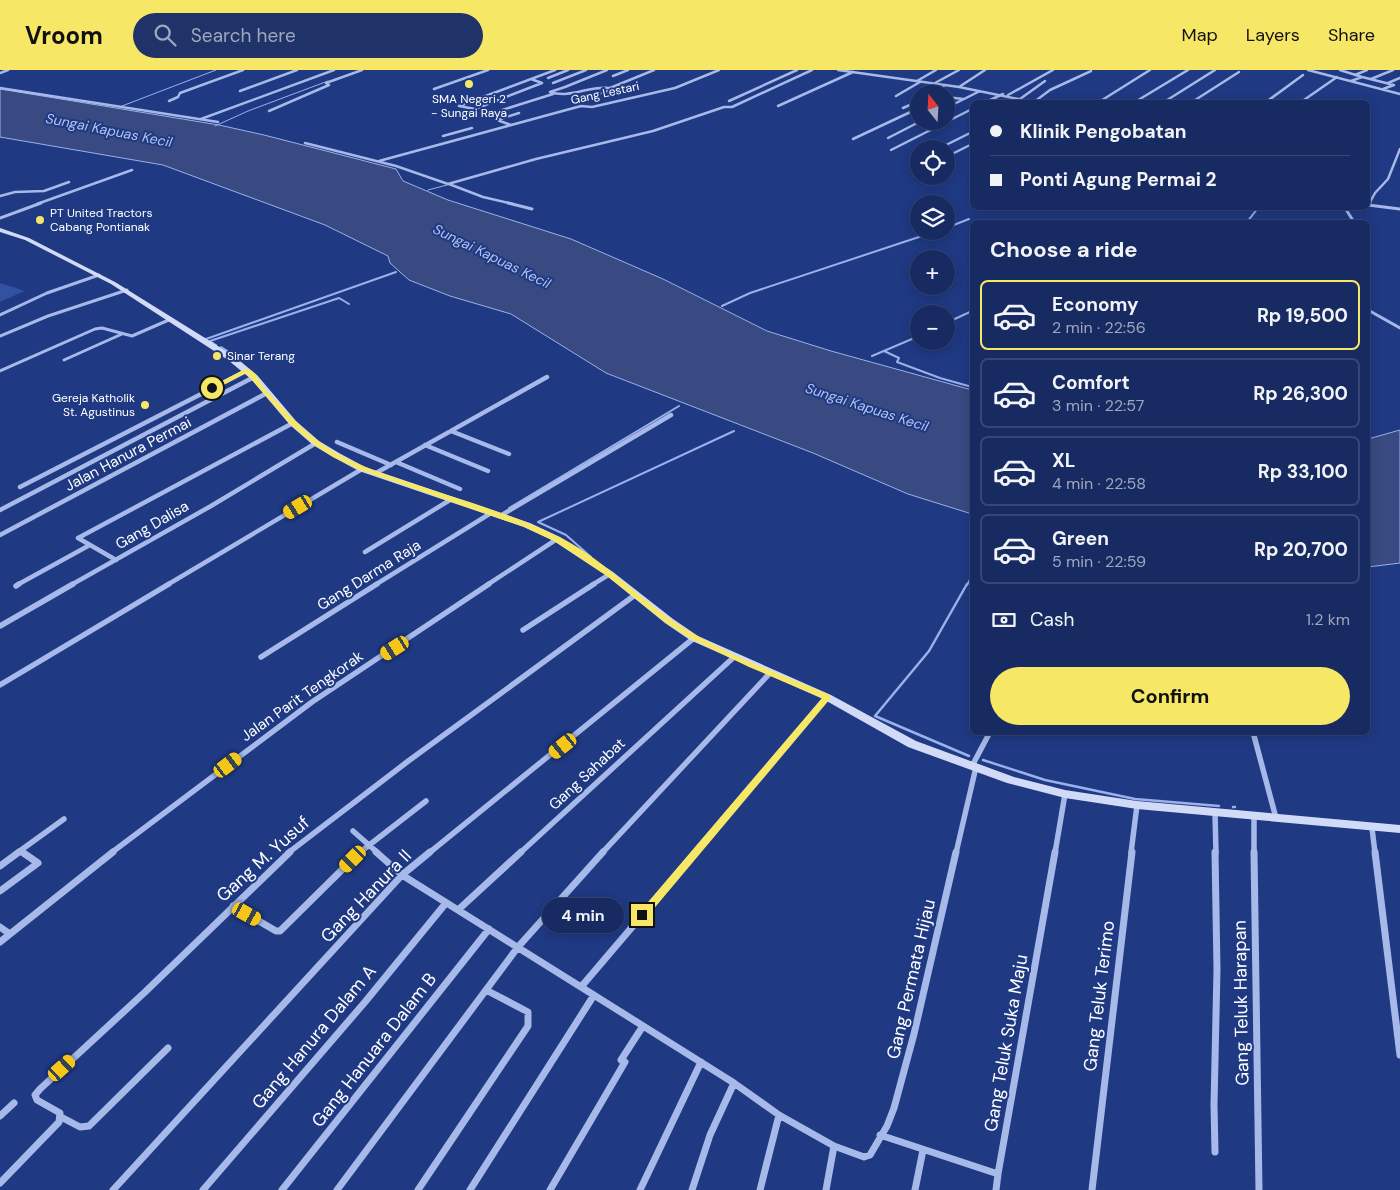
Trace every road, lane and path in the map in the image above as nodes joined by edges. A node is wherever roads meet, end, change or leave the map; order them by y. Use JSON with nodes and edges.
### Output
{"nodes":[{"id":1,"x":8,"y":70,"type":"edge"},
{"id":2,"x":243,"y":70,"type":"edge"},
{"id":3,"x":297,"y":70,"type":"edge"},
{"id":4,"x":334,"y":70,"type":"edge"},
{"id":5,"x":362,"y":70,"type":"edge"},
{"id":6,"x":488,"y":70,"type":"edge"},
{"id":7,"x":555,"y":70,"type":"edge"},
{"id":8,"x":568,"y":70,"type":"edge"},
{"id":9,"x":586,"y":70,"type":"edge"},
{"id":10,"x":607,"y":70,"type":"edge"},
{"id":11,"x":628,"y":70,"type":"edge"},
{"id":12,"x":654,"y":70,"type":"edge"},
{"id":13,"x":719,"y":70,"type":"edge"},
{"id":14,"x":797,"y":70,"type":"edge"},
{"id":15,"x":812,"y":70,"type":"edge"},
{"id":16,"x":838,"y":70,"type":"edge"},
{"id":17,"x":936,"y":70,"type":"edge"},
{"id":18,"x":959,"y":70,"type":"edge"},
{"id":19,"x":985,"y":70,"type":"edge"},
{"id":20,"x":1053,"y":70,"type":"edge"},
{"id":21,"x":1150,"y":70,"type":"edge"},
{"id":22,"x":1188,"y":70,"type":"edge"},
{"id":23,"x":1215,"y":70,"type":"edge"},
{"id":24,"x":1308,"y":70,"type":"edge"},
{"id":25,"x":1340,"y":70,"type":"edge"},
{"id":26,"x":1367,"y":70,"type":"edge"},
{"id":27,"x":1393,"y":70,"type":"edge"},
{"id":28,"x":852,"y":71,"type":"edge"},
{"id":29,"x":1091,"y":71,"type":"edge"},
{"id":30,"x":0,"y":72,"type":"edge"},
{"id":31,"x":1239,"y":72,"type":"dead end"},
{"id":32,"x":1178,"y":73,"type":"dead end"},
{"id":33,"x":1304,"y":75,"type":"dead end"},
{"id":34,"x":1355,"y":75,"type":"junction"},
{"id":35,"x":613,"y":76,"type":"dead end"},
{"id":36,"x":1337,"y":77,"type":"junction"},
{"id":37,"x":1362,"y":77,"type":"junction"},
{"id":38,"x":548,"y":78,"type":"dead end"},
{"id":39,"x":1400,"y":78,"type":"edge"},
{"id":40,"x":531,"y":79,"type":"junction"},
{"id":41,"x":1371,"y":79,"type":"junction"},
{"id":42,"x":919,"y":81,"type":"junction"},
{"id":43,"x":1045,"y":81,"type":"dead end"},
{"id":44,"x":1351,"y":81,"type":"junction"},
{"id":45,"x":553,"y":83,"type":"dead end"},
{"id":46,"x":1388,"y":83,"type":"junction"},
{"id":47,"x":935,"y":84,"type":"junction"},
{"id":48,"x":945,"y":85,"type":"edge"},
{"id":49,"x":955,"y":86,"type":"edge"},
{"id":50,"x":959,"y":86,"type":"junction"},
{"id":51,"x":0,"y":88,"type":"edge"},
{"id":52,"x":610,"y":88,"type":"junction"},
{"id":53,"x":434,"y":89,"type":"dead end"},
{"id":54,"x":1383,"y":89,"type":"junction"},
{"id":55,"x":981,"y":90,"type":"junction"},
{"id":56,"x":240,"y":91,"type":"dead end"},
{"id":57,"x":1400,"y":92,"type":"edge"},
{"id":58,"x":554,"y":94,"type":"junction"},
{"id":59,"x":1003,"y":94,"type":"junction"},
{"id":60,"x":896,"y":96,"type":"dead end"},
{"id":61,"x":1007,"y":96,"type":"junction"},
{"id":62,"x":955,"y":98,"type":"edge"},
{"id":63,"x":964,"y":99,"type":"junction"},
{"id":64,"x":1020,"y":99,"type":"junction"},
{"id":65,"x":574,"y":100,"type":"dead end"},
{"id":66,"x":990,"y":100,"type":"edge"},
{"id":67,"x":1025,"y":100,"type":"edge"},
{"id":68,"x":1037,"y":100,"type":"edge"},
{"id":69,"x":1102,"y":100,"type":"edge"},
{"id":70,"x":1134,"y":100,"type":"edge"},
{"id":71,"x":1138,"y":100,"type":"edge"},
{"id":72,"x":1167,"y":100,"type":"edge"},
{"id":73,"x":1195,"y":100,"type":"edge"},
{"id":74,"x":1269,"y":100,"type":"edge"},
{"id":75,"x":1304,"y":100,"type":"edge"},
{"id":76,"x":169,"y":101,"type":"dead end"},
{"id":77,"x":729,"y":101,"type":"dead end"},
{"id":78,"x":955,"y":104,"type":"edge"},
{"id":79,"x":910,"y":105,"type":"edge"},
{"id":80,"x":778,"y":106,"type":"dead end"},
{"id":81,"x":903,"y":108,"type":"dead end"},
{"id":82,"x":269,"y":111,"type":"dead end"},
{"id":83,"x":970,"y":111,"type":"edge"},
{"id":84,"x":910,"y":112,"type":"edge"},
{"id":85,"x":519,"y":113,"type":"dead end"},
{"id":86,"x":486,"y":115,"type":"dead end"},
{"id":87,"x":202,"y":119,"type":"junction"},
{"id":88,"x":218,"y":122,"type":"dead end"},
{"id":89,"x":512,"y":125,"type":"junction"},
{"id":90,"x":910,"y":127,"type":"edge"},
{"id":91,"x":472,"y":128,"type":"dead end"},
{"id":92,"x":461,"y":131,"type":"junction"},
{"id":93,"x":970,"y":133,"type":"edge"},
{"id":94,"x":443,"y":136,"type":"dead end"},
{"id":95,"x":471,"y":136,"type":"junction"},
{"id":96,"x":888,"y":138,"type":"dead end"},
{"id":97,"x":854,"y":139,"type":"dead end"},
{"id":98,"x":955,"y":140,"type":"edge"},
{"id":99,"x":305,"y":143,"type":"dead end"},
{"id":100,"x":970,"y":145,"type":"edge"},
{"id":101,"x":1400,"y":149,"type":"edge"},
{"id":102,"x":891,"y":150,"type":"dead end"},
{"id":103,"x":955,"y":152,"type":"edge"},
{"id":104,"x":378,"y":162,"type":"junction"},
{"id":105,"x":132,"y":170,"type":"dead end"},
{"id":106,"x":69,"y":182,"type":"dead end"},
{"id":107,"x":448,"y":184,"type":"junction"},
{"id":108,"x":0,"y":196,"type":"edge"},
{"id":109,"x":1370,"y":202,"type":"edge"},
{"id":110,"x":1370,"y":205,"type":"edge"},
{"id":111,"x":1400,"y":208,"type":"edge"},
{"id":112,"x":532,"y":209,"type":"dead end"},
{"id":113,"x":0,"y":218,"type":"edge"},
{"id":114,"x":0,"y":230,"type":"edge"},
{"id":115,"x":99,"y":275,"type":"junction"},
{"id":116,"x":127,"y":290,"type":"junction"},
{"id":117,"x":1370,"y":311,"type":"edge"},
{"id":118,"x":0,"y":314,"type":"edge"},
{"id":119,"x":171,"y":319,"type":"junction"},
{"id":120,"x":1400,"y":328,"type":"edge"},
{"id":121,"x":123,"y":333,"type":"junction"},
{"id":122,"x":0,"y":336,"type":"edge"},
{"id":123,"x":64,"y":360,"type":"dead end"},
{"id":124,"x":0,"y":371,"type":"edge"},
{"id":125,"x":251,"y":374,"type":"junction"},
{"id":126,"x":547,"y":376,"type":"dead end"},
{"id":127,"x":267,"y":394,"type":"junction"},
{"id":128,"x":671,"y":415,"type":"dead end"},
{"id":129,"x":293,"y":423,"type":"junction"},
{"id":130,"x":451,"y":431,"type":"junction"},
{"id":131,"x":336,"y":442,"type":"dead end"},
{"id":132,"x":316,"y":443,"type":"junction"},
{"id":133,"x":425,"y":445,"type":"junction"},
{"id":134,"x":509,"y":454,"type":"dead end"},
{"id":135,"x":393,"y":463,"type":"junction"},
{"id":136,"x":362,"y":469,"type":"junction"},
{"id":137,"x":488,"y":471,"type":"dead end"},
{"id":138,"x":376,"y":473,"type":"junction"},
{"id":139,"x":20,"y":486,"type":"dead end"},
{"id":140,"x":460,"y":489,"type":"dead end"},
{"id":141,"x":450,"y":500,"type":"junction"},
{"id":142,"x":0,"y":510,"type":"edge"},
{"id":143,"x":495,"y":515,"type":"junction"},
{"id":144,"x":0,"y":536,"type":"edge"},
{"id":145,"x":557,"y":539,"type":"junction"},
{"id":146,"x":88,"y":546,"type":"junction"},
{"id":147,"x":365,"y":552,"type":"dead end"},
{"id":148,"x":116,"y":560,"type":"junction"},
{"id":149,"x":610,"y":574,"type":"junction"},
{"id":150,"x":16,"y":586,"type":"dead end"},
{"id":151,"x":635,"y":595,"type":"junction"},
{"id":152,"x":0,"y":626,"type":"edge"},
{"id":153,"x":523,"y":630,"type":"dead end"},
{"id":154,"x":694,"y":638,"type":"junction"},
{"id":155,"x":260,"y":657,"type":"dead end"},
{"id":156,"x":734,"y":657,"type":"junction"},
{"id":157,"x":770,"y":673,"type":"junction"},
{"id":158,"x":0,"y":684,"type":"edge"},
{"id":159,"x":827,"y":697,"type":"junction"},
{"id":160,"x":989,"y":735,"type":"edge"},
{"id":161,"x":1254,"y":735,"type":"edge"},
{"id":162,"x":974,"y":767,"type":"junction"},
{"id":163,"x":1065,"y":794,"type":"junction"},
{"id":164,"x":426,"y":801,"type":"dead end"},
{"id":165,"x":1137,"y":805,"type":"junction"},
{"id":166,"x":1215,"y":813,"type":"junction"},
{"id":167,"x":1254,"y":816,"type":"junction"},
{"id":168,"x":1276,"y":818,"type":"junction"},
{"id":169,"x":64,"y":819,"type":"dead end"},
{"id":170,"x":1372,"y":828,"type":"junction"},
{"id":171,"x":1400,"y":829,"type":"edge"},
{"id":172,"x":353,"y":831,"type":"dead end"},
{"id":173,"x":367,"y":844,"type":"junction"},
{"id":174,"x":21,"y":851,"type":"junction"},
{"id":175,"x":0,"y":866,"type":"edge"},
{"id":176,"x":402,"y":875,"type":"junction"},
{"id":177,"x":0,"y":891,"type":"edge"},
{"id":178,"x":446,"y":903,"type":"junction"},
{"id":179,"x":232,"y":906,"type":"junction"},
{"id":180,"x":458,"y":910,"type":"junction"},
{"id":181,"x":0,"y":927,"type":"edge"},
{"id":182,"x":489,"y":929,"type":"junction"},
{"id":183,"x":10,"y":934,"type":"junction"},
{"id":184,"x":0,"y":942,"type":"edge"},
{"id":185,"x":518,"y":947,"type":"junction"},
{"id":186,"x":581,"y":987,"type":"junction"},
{"id":187,"x":486,"y":990,"type":"junction"},
{"id":188,"x":594,"y":995,"type":"junction"},
{"id":189,"x":643,"y":1026,"type":"junction"},
{"id":190,"x":168,"y":1048,"type":"dead end"},
{"id":191,"x":1400,"y":1055,"type":"edge"},
{"id":192,"x":701,"y":1062,"type":"junction"},
{"id":193,"x":734,"y":1083,"type":"junction"},
{"id":194,"x":14,"y":1102,"type":"dead end"},
{"id":195,"x":779,"y":1115,"type":"junction"},
{"id":196,"x":0,"y":1116,"type":"edge"},
{"id":197,"x":61,"y":1117,"type":"junction"},
{"id":198,"x":880,"y":1135,"type":"junction"},
{"id":199,"x":834,"y":1146,"type":"junction"},
{"id":200,"x":923,"y":1150,"type":"junction"},
{"id":201,"x":1215,"y":1152,"type":"dead end"},
{"id":202,"x":998,"y":1174,"type":"junction"},
{"id":203,"x":0,"y":1183,"type":"edge"},
{"id":204,"x":114,"y":1190,"type":"edge"},
{"id":205,"x":203,"y":1190,"type":"edge"},
{"id":206,"x":282,"y":1190,"type":"edge"},
{"id":207,"x":337,"y":1190,"type":"edge"},
{"id":208,"x":418,"y":1190,"type":"edge"},
{"id":209,"x":470,"y":1190,"type":"edge"},
{"id":210,"x":550,"y":1190,"type":"edge"},
{"id":211,"x":640,"y":1190,"type":"edge"},
{"id":212,"x":692,"y":1190,"type":"edge"},
{"id":213,"x":760,"y":1190,"type":"edge"},
{"id":214,"x":826,"y":1190,"type":"edge"},
{"id":215,"x":915,"y":1190,"type":"edge"},
{"id":216,"x":996,"y":1190,"type":"edge"},
{"id":217,"x":1092,"y":1190,"type":"edge"},
{"id":218,"x":1259,"y":1190,"type":"edge"}],
"edges":[{"from":1,"to":30,"type":"street"},
{"from":2,"to":76,"type":"street"},
{"from":3,"to":56,"type":"street"},
{"from":4,"to":87,"type":"street"},
{"from":5,"to":82,"type":"street"},
{"from":6,"to":53,"type":"street"},
{"from":7,"to":40,"type":"street"},
{"from":8,"to":38,"type":"street"},
{"from":9,"to":45,"type":"street"},
{"from":10,"to":58,"type":"street"},
{"from":11,"to":35,"type":"street"},
{"from":12,"to":52,"type":"street"},
{"from":13,"to":89,"type":"street","name":"Gang Lestari"},
{"from":14,"to":77,"type":"street"},
{"from":15,"to":107,"type":"street"},
{"from":16,"to":28,"type":"street"},
{"from":17,"to":42,"type":"street"},
{"from":18,"to":47,"type":"street"},
{"from":19,"to":50,"type":"street"},
{"from":20,"to":61,"type":"street"},
{"from":21,"to":69,"type":"street"},
{"from":22,"to":71,"type":"street"},
{"from":23,"to":72,"type":"street"},
{"from":24,"to":36,"type":"street"},
{"from":25,"to":34,"type":"street"},
{"from":26,"to":34,"type":"street"},
{"from":27,"to":41,"type":"street"},
{"from":28,"to":42,"type":"street"},
{"from":28,"to":80,"type":"street"},
{"from":29,"to":68,"type":"street"},
{"from":31,"to":73,"type":"street"},
{"from":32,"to":70,"type":"street"},
{"from":33,"to":74,"type":"street"},
{"from":34,"to":37,"type":"street"},
{"from":36,"to":44,"type":"street"},
{"from":36,"to":75,"type":"street"},
{"from":37,"to":41,"type":"street"},
{"from":37,"to":44,"type":"street"},
{"from":39,"to":46,"type":"street"},
{"from":40,"to":40,"type":"street"},
{"from":41,"to":46,"type":"street"},
{"from":42,"to":47,"type":"street"},
{"from":42,"to":60,"type":"street"},
{"from":43,"to":64,"type":"street"},
{"from":44,"to":54,"type":"street"},
{"from":46,"to":54,"type":"street"},
{"from":47,"to":48,"type":"street"},
{"from":49,"to":50,"type":"street"},
{"from":50,"to":55,"type":"street"},
{"from":51,"to":87,"type":"street"},
{"from":52,"to":58,"type":"street"},
{"from":52,"to":65,"type":"street"},
{"from":54,"to":57,"type":"street"},
{"from":55,"to":59,"type":"street"},
{"from":55,"to":63,"type":"street"},
{"from":58,"to":86,"type":"street"},
{"from":59,"to":61,"type":"street"},
{"from":59,"to":66,"type":"street"},
{"from":61,"to":64,"type":"street"},
{"from":62,"to":63,"type":"street"},
{"from":63,"to":78,"type":"street"},
{"from":64,"to":67,"type":"street"},
{"from":79,"to":81,"type":"street"},
{"from":83,"to":102,"type":"street"},
{"from":84,"to":97,"type":"street"},
{"from":85,"to":89,"type":"street"},
{"from":87,"to":88,"type":"street"},
{"from":89,"to":95,"type":"street","name":"Gang Lestari"},
{"from":90,"to":96,"type":"street"},
{"from":91,"to":92,"type":"street"},
{"from":92,"to":94,"type":"street"},
{"from":92,"to":95,"type":"street"},
{"from":93,"to":98,"type":"street"},
{"from":95,"to":104,"type":"street","name":"Gang Lestari"},
{"from":99,"to":104,"type":"street"},
{"from":100,"to":103,"type":"street"},
{"from":101,"to":109,"type":"street"},
{"from":104,"to":107,"type":"street"},
{"from":105,"to":113,"type":"street"},
{"from":106,"to":108,"type":"street"},
{"from":107,"to":112,"type":"street"},
{"from":110,"to":111,"type":"street"},
{"from":114,"to":115,"type":"main road"},
{"from":115,"to":116,"type":"main road"},
{"from":115,"to":118,"type":"street"},
{"from":116,"to":119,"type":"main road"},
{"from":116,"to":122,"type":"street"},
{"from":117,"to":120,"type":"street"},
{"from":119,"to":121,"type":"street"},
{"from":119,"to":125,"type":"main road"},
{"from":121,"to":123,"type":"street"},
{"from":121,"to":124,"type":"street"},
{"from":125,"to":127,"type":"main road"},
{"from":125,"to":139,"type":"street"},
{"from":125,"to":142,"type":"street"},
{"from":126,"to":130,"type":"street"},
{"from":127,"to":129,"type":"main road"},
{"from":127,"to":144,"type":"street","name":"Jalan Hanura Permai"},
{"from":128,"to":143,"type":"street","name":"Gang Darma Raja"},
{"from":129,"to":132,"type":"main road"},
{"from":129,"to":146,"type":"street"},
{"from":130,"to":133,"type":"street"},
{"from":130,"to":134,"type":"street"},
{"from":131,"to":135,"type":"street"},
{"from":132,"to":136,"type":"main road"},
{"from":132,"to":148,"type":"street","name":"Gang Dalisa"},
{"from":133,"to":135,"type":"street"},
{"from":133,"to":137,"type":"street"},
{"from":135,"to":138,"type":"street"},
{"from":135,"to":140,"type":"street"},
{"from":136,"to":138,"type":"main road"},
{"from":136,"to":158,"type":"street"},
{"from":138,"to":141,"type":"main road"},
{"from":141,"to":143,"type":"main road"},
{"from":141,"to":147,"type":"street"},
{"from":143,"to":145,"type":"main road"},
{"from":143,"to":155,"type":"street","name":"Gang Darma Raja"},
{"from":145,"to":149,"type":"main road"},
{"from":145,"to":183,"type":"street","name":"Jalan Parit Tengkorak"},
{"from":146,"to":148,"type":"street"},
{"from":146,"to":150,"type":"street"},
{"from":148,"to":152,"type":"street","name":"Gang Dalisa"},
{"from":149,"to":151,"type":"main road"},
{"from":149,"to":153,"type":"street"},
{"from":151,"to":154,"type":"main road"},
{"from":151,"to":179,"type":"street","name":"Gang M. Yusuf"},
{"from":154,"to":156,"type":"main road"},
{"from":154,"to":176,"type":"street","name":"Gang Hanura II"},
{"from":156,"to":157,"type":"main road"},
{"from":156,"to":180,"type":"street","name":"Gang Sahabat"},
{"from":157,"to":159,"type":"main road"},
{"from":157,"to":185,"type":"street"},
{"from":159,"to":162,"type":"main road"},
{"from":159,"to":186,"type":"street"},
{"from":160,"to":162,"type":"street","name":"Gang Permata Hijau"},
{"from":161,"to":168,"type":"street"},
{"from":162,"to":163,"type":"main road"},
{"from":162,"to":198,"type":"street","name":"Gang Permata Hijau"},
{"from":163,"to":165,"type":"main road"},
{"from":163,"to":202,"type":"street","name":"Gang Teluk Suka Maju"},
{"from":164,"to":173,"type":"street"},
{"from":165,"to":166,"type":"main road"},
{"from":165,"to":217,"type":"street","name":"Gang Teluk Terimo"},
{"from":166,"to":167,"type":"main road"},
{"from":166,"to":201,"type":"street"},
{"from":167,"to":168,"type":"main road"},
{"from":167,"to":218,"type":"street","name":"Gang Teluk Harapan"},
{"from":168,"to":170,"type":"main road"},
{"from":169,"to":174,"type":"street"},
{"from":170,"to":171,"type":"main road"},
{"from":170,"to":191,"type":"street"},
{"from":172,"to":173,"type":"street","name":"Gang Permata Hijau"},
{"from":173,"to":176,"type":"street","name":"Gang Permata Hijau"},
{"from":173,"to":179,"type":"street"},
{"from":174,"to":175,"type":"street"},
{"from":174,"to":177,"type":"street"},
{"from":176,"to":178,"type":"street","name":"Gang Permata Hijau"},
{"from":176,"to":204,"type":"street","name":"Gang Hanura II"},
{"from":178,"to":180,"type":"street","name":"Gang Permata Hijau"},
{"from":178,"to":205,"type":"street","name":"Gang Hanura Dalam A"},
{"from":179,"to":197,"type":"street","name":"Gang M. Yusuf"},
{"from":180,"to":182,"type":"street","name":"Gang Permata Hijau"},
{"from":181,"to":183,"type":"street"},
{"from":182,"to":185,"type":"street","name":"Gang Permata Hijau"},
{"from":182,"to":206,"type":"street","name":"Gang Hanuara Dalam B"},
{"from":183,"to":184,"type":"street","name":"Jalan Parit Tengkorak"},
{"from":185,"to":186,"type":"street","name":"Gang Permata Hijau"},
{"from":185,"to":187,"type":"street"},
{"from":186,"to":188,"type":"street","name":"Gang Permata Hijau"},
{"from":187,"to":207,"type":"street"},
{"from":187,"to":208,"type":"street"},
{"from":188,"to":189,"type":"street","name":"Gang Permata Hijau"},
{"from":188,"to":209,"type":"street"},
{"from":189,"to":192,"type":"street","name":"Gang Permata Hijau"},
{"from":189,"to":210,"type":"street"},
{"from":190,"to":197,"type":"street"},
{"from":192,"to":193,"type":"street","name":"Gang Permata Hijau"},
{"from":192,"to":211,"type":"street"},
{"from":193,"to":195,"type":"street","name":"Gang Permata Hijau"},
{"from":193,"to":212,"type":"street"},
{"from":194,"to":196,"type":"street"},
{"from":195,"to":199,"type":"street","name":"Gang Permata Hijau"},
{"from":195,"to":213,"type":"street"},
{"from":197,"to":203,"type":"street"},
{"from":198,"to":199,"type":"street","name":"Gang Permata Hijau"},
{"from":198,"to":200,"type":"street"},
{"from":199,"to":214,"type":"street"},
{"from":200,"to":202,"type":"street"},
{"from":200,"to":215,"type":"street"},
{"from":202,"to":216,"type":"street","name":"Gang Teluk Suka Maju"}]}
